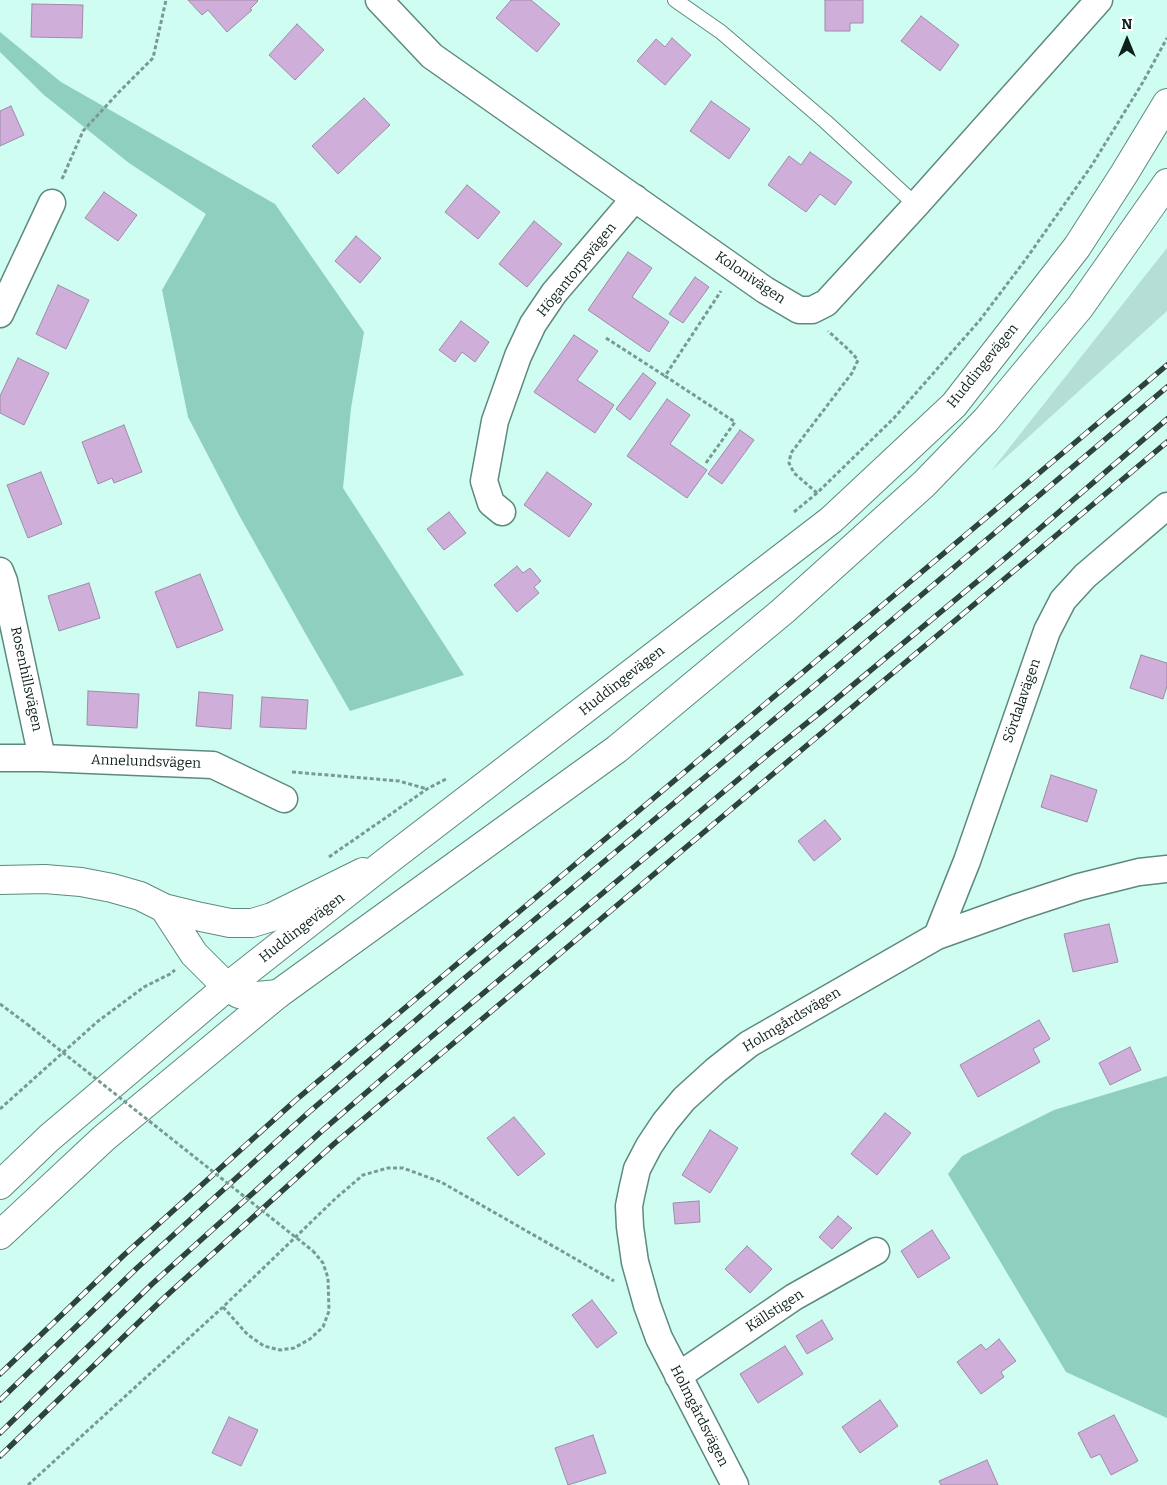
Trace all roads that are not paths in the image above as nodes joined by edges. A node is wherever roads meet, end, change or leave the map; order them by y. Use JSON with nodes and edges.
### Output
{"nodes":[{"id":1,"x":379,"y":0,"type":"edge"},
{"id":2,"x":675,"y":0,"type":"edge"},
{"id":3,"x":1100,"y":0,"type":"edge"},
{"id":4,"x":1167,"y":103,"type":"edge"},
{"id":5,"x":1167,"y":183,"type":"edge"},
{"id":6,"x":635,"y":198,"type":"junction"},
{"id":7,"x":52,"y":203,"type":"road end"},
{"id":8,"x":916,"y":205,"type":"junction"},
{"id":9,"x":0,"y":314,"type":"edge"},
{"id":10,"x":1167,"y":506,"type":"edge"},
{"id":11,"x":502,"y":512,"type":"dead end"},
{"id":12,"x":0,"y":571,"type":"edge"},
{"id":13,"x":0,"y":758,"type":"edge"},
{"id":14,"x":42,"y":758,"type":"junction"},
{"id":15,"x":284,"y":799,"type":"road end"},
{"id":16,"x":391,"y":858,"type":"junction"},
{"id":17,"x":1167,"y":869,"type":"edge"},
{"id":18,"x":0,"y":880,"type":"edge"},
{"id":19,"x":164,"y":908,"type":"junction"},
{"id":20,"x":937,"y":936,"type":"junction"},
{"id":21,"x":227,"y":987,"type":"junction"},
{"id":22,"x":278,"y":994,"type":"junction"},
{"id":23,"x":0,"y":1185,"type":"edge"},
{"id":24,"x":0,"y":1235,"type":"edge"},
{"id":25,"x":876,"y":1251,"type":"dead end"},
{"id":26,"x":678,"y":1376,"type":"junction"},
{"id":27,"x":734,"y":1485,"type":"edge"}],
"edges":[{"from":1,"to":6,"type":"street","name":"Kolonivägen"},
{"from":2,"to":8,"type":"lane"},
{"from":3,"to":8,"type":"street"},
{"from":4,"to":16,"type":"main road","name":"Huddingevägen"},
{"from":5,"to":22,"type":"main road"},
{"from":6,"to":8,"type":"street","name":"Kolonivägen"},
{"from":6,"to":11,"type":"street","name":"Högantorpsvägen"},
{"from":7,"to":9,"type":"street"},
{"from":10,"to":20,"type":"street","name":"Sördalavägen"},
{"from":12,"to":14,"type":"street","name":"Rosenhillsvägen"},
{"from":13,"to":14,"type":"street","name":"Annelundsvägen"},
{"from":14,"to":15,"type":"street","name":"Annelundsvägen"},
{"from":16,"to":19,"type":"main road"},
{"from":16,"to":21,"type":"main road","name":"Huddingevägen"},
{"from":17,"to":20,"type":"street","name":"Holmgårdsvägen"},
{"from":18,"to":19,"type":"main road"},
{"from":19,"to":21,"type":"main road"},
{"from":20,"to":26,"type":"street","name":"Holmgårdsvägen"},
{"from":21,"to":22,"type":"main road"},
{"from":21,"to":23,"type":"main road","name":"Huddingevägen"},
{"from":22,"to":24,"type":"main road"},
{"from":25,"to":26,"type":"street","name":"Källstigen"},
{"from":26,"to":27,"type":"street","name":"Holmgårdsvägen"}]}
